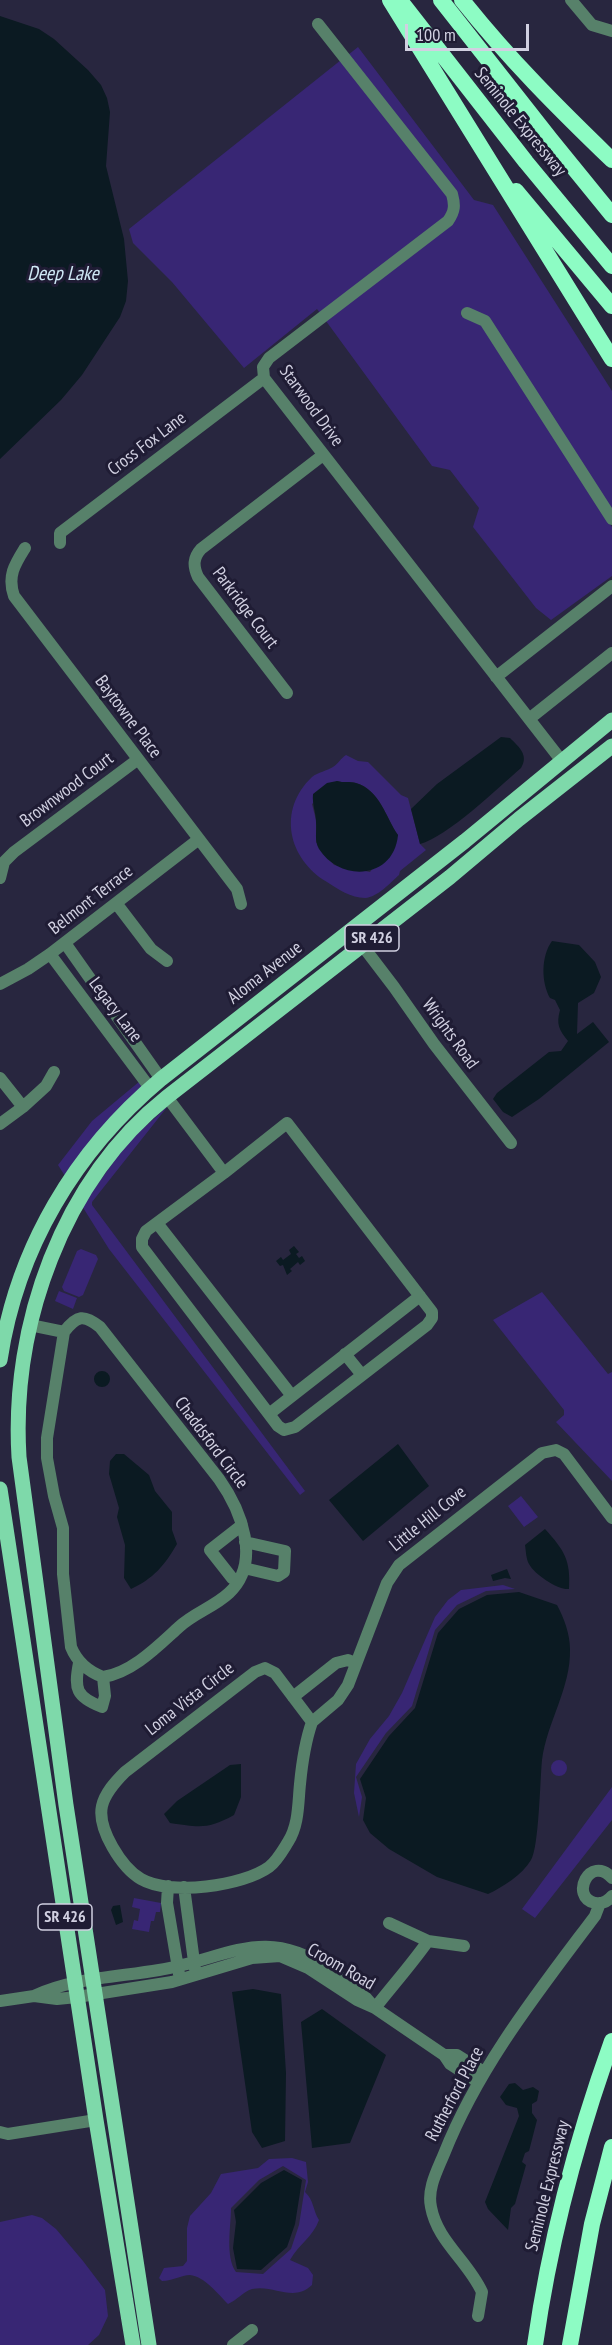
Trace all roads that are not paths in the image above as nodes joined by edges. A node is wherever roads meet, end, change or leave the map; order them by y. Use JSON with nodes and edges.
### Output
{"nodes":[{"id":1,"x":390,"y":0,"type":"edge"},
{"id":2,"x":400,"y":0,"type":"edge"},
{"id":3,"x":441,"y":0,"type":"edge"},
{"id":4,"x":462,"y":0,"type":"edge"},
{"id":5,"x":571,"y":0,"type":"edge"},
{"id":6,"x":318,"y":24,"type":"dead end"},
{"id":7,"x":612,"y":31,"type":"edge"},
{"id":8,"x":481,"y":148,"type":"junction"},
{"id":9,"x":612,"y":160,"type":"edge"},
{"id":10,"x":612,"y":214,"type":"edge"},
{"id":11,"x":612,"y":266,"type":"edge"},
{"id":12,"x":612,"y":306,"type":"edge"},
{"id":13,"x":467,"y":313,"type":"dead end"},
{"id":14,"x":612,"y":359,"type":"edge"},
{"id":15,"x":264,"y":378,"type":"junction"},
{"id":16,"x":323,"y":456,"type":"junction"},
{"id":17,"x":612,"y":519,"type":"edge"},
{"id":18,"x":60,"y":543,"type":"dead end"},
{"id":19,"x":25,"y":548,"type":"dead end"},
{"id":20,"x":612,"y":586,"type":"edge"},
{"id":21,"x":612,"y":653,"type":"edge"},
{"id":22,"x":496,"y":677,"type":"junction"},
{"id":23,"x":287,"y":693,"type":"dead end"},
{"id":24,"x":529,"y":719,"type":"junction"},
{"id":25,"x":612,"y":720,"type":"edge"},
{"id":26,"x":612,"y":746,"type":"edge"},
{"id":27,"x":137,"y":760,"type":"junction"},
{"id":28,"x":561,"y":760,"type":"junction"},
{"id":29,"x":199,"y":839,"type":"junction"},
{"id":30,"x":470,"y":860,"type":"junction"},
{"id":31,"x":0,"y":878,"type":"edge"},
{"id":32,"x":116,"y":903,"type":"junction"},
{"id":33,"x":241,"y":904,"type":"dead end"},
{"id":34,"x":373,"y":914,"type":"junction"},
{"id":35,"x":65,"y":943,"type":"junction"},
{"id":36,"x":362,"y":945,"type":"junction"},
{"id":37,"x":50,"y":954,"type":"junction"},
{"id":38,"x":167,"y":961,"type":"dead end"},
{"id":39,"x":0,"y":984,"type":"edge"},
{"id":40,"x":188,"y":1057,"type":"junction"},
{"id":41,"x":54,"y":1072,"type":"dead end"},
{"id":42,"x":0,"y":1078,"type":"edge"},
{"id":43,"x":156,"y":1083,"type":"junction"},
{"id":44,"x":167,"y":1097,"type":"junction"},
{"id":45,"x":23,"y":1107,"type":"junction"},
{"id":46,"x":144,"y":1118,"type":"junction"},
{"id":47,"x":0,"y":1124,"type":"edge"},
{"id":48,"x":511,"y":1143,"type":"dead end"},
{"id":49,"x":224,"y":1173,"type":"junction"},
{"id":50,"x":157,"y":1223,"type":"junction"},
{"id":51,"x":420,"y":1296,"type":"junction"},
{"id":52,"x":4,"y":1318,"type":"edge"},
{"id":53,"x":30,"y":1325,"type":"junction"},
{"id":54,"x":64,"y":1332,"type":"junction"},
{"id":55,"x":345,"y":1354,"type":"junction"},
{"id":56,"x":0,"y":1360,"type":"edge"},
{"id":57,"x":362,"y":1375,"type":"junction"},
{"id":58,"x":292,"y":1396,"type":"junction"},
{"id":59,"x":269,"y":1414,"type":"junction"},
{"id":60,"x":0,"y":1489,"type":"edge"},
{"id":61,"x":612,"y":1518,"type":"edge"},
{"id":62,"x":242,"y":1525,"type":"junction"},
{"id":63,"x":245,"y":1542,"type":"junction"},
{"id":64,"x":244,"y":1568,"type":"junction"},
{"id":65,"x":238,"y":1582,"type":"junction"},
{"id":66,"x":15,"y":1592,"type":"junction"},
{"id":67,"x":42,"y":1626,"type":"junction"},
{"id":68,"x":79,"y":1663,"type":"junction"},
{"id":69,"x":355,"y":1663,"type":"junction"},
{"id":70,"x":103,"y":1677,"type":"junction"},
{"id":71,"x":293,"y":1696,"type":"junction"},
{"id":72,"x":312,"y":1722,"type":"junction"},
{"id":73,"x":612,"y":1878,"type":"edge"},
{"id":74,"x":168,"y":1886,"type":"junction"},
{"id":75,"x":184,"y":1887,"type":"junction"},
{"id":76,"x":612,"y":1896,"type":"edge"},
{"id":77,"x":600,"y":1903,"type":"junction"},
{"id":78,"x":389,"y":1923,"type":"dead end"},
{"id":79,"x":189,"y":1930,"type":"junction"},
{"id":80,"x":173,"y":1933,"type":"junction"},
{"id":81,"x":428,"y":1941,"type":"junction"},
{"id":82,"x":464,"y":1946,"type":"dead end"},
{"id":83,"x":194,"y":1962,"type":"junction"},
{"id":84,"x":177,"y":1966,"type":"junction"},
{"id":85,"x":196,"y":1977,"type":"junction"},
{"id":86,"x":180,"y":1980,"type":"junction"},
{"id":87,"x":94,"y":1987,"type":"junction"},
{"id":88,"x":76,"y":1990,"type":"junction"},
{"id":89,"x":0,"y":2001,"type":"edge"},
{"id":90,"x":379,"y":2010,"type":"junction"},
{"id":91,"x":612,"y":2041,"type":"edge"},
{"id":92,"x":481,"y":2077,"type":"junction"},
{"id":93,"x":96,"y":2120,"type":"junction"},
{"id":94,"x":0,"y":2132,"type":"edge"},
{"id":95,"x":612,"y":2147,"type":"edge"},
{"id":96,"x":478,"y":2316,"type":"dead end"},
{"id":97,"x":252,"y":2330,"type":"dead end"},
{"id":98,"x":133,"y":2345,"type":"edge"},
{"id":99,"x":149,"y":2345,"type":"edge"},
{"id":100,"x":233,"y":2345,"type":"edge"},
{"id":101,"x":535,"y":2345,"type":"edge"},
{"id":102,"x":570,"y":2345,"type":"edge"}],
"edges":[{"from":1,"to":8,"type":"highway"},
{"from":2,"to":11,"type":"highway","name":"Seminole Expressway"},
{"from":3,"to":10,"type":"highway","name":"Seminole Expressway"},
{"from":4,"to":9,"type":"highway"},
{"from":5,"to":7,"type":"street"},
{"from":6,"to":15,"type":"street","name":"Starwood Drive"},
{"from":8,"to":12,"type":"highway"},
{"from":8,"to":14,"type":"highway"},
{"from":13,"to":17,"type":"street"},
{"from":15,"to":16,"type":"street","name":"Starwood Drive"},
{"from":15,"to":18,"type":"street","name":"Cross Fox Lane"},
{"from":16,"to":22,"type":"street","name":"Starwood Drive"},
{"from":16,"to":23,"type":"street","name":"Parkridge Court"},
{"from":19,"to":27,"type":"street","name":"Baytowne Place"},
{"from":20,"to":22,"type":"street"},
{"from":21,"to":24,"type":"street"},
{"from":22,"to":24,"type":"street","name":"Starwood Drive"},
{"from":24,"to":28,"type":"street","name":"Starwood Drive"},
{"from":25,"to":28,"type":"main road","name":"Aloma Avenue","number":"SR 426"},
{"from":26,"to":30,"type":"main road","name":"Aloma Avenue","number":"SR 426"},
{"from":27,"to":29,"type":"street","name":"Baytowne Place"},
{"from":27,"to":31,"type":"street","name":"Brownwood Court"},
{"from":28,"to":30,"type":"main road"},
{"from":28,"to":34,"type":"main road","name":"Aloma Avenue","number":"SR 426"},
{"from":29,"to":32,"type":"street","name":"Belmont Terrace"},
{"from":29,"to":33,"type":"street","name":"Baytowne Place"},
{"from":30,"to":36,"type":"main road","name":"Aloma Avenue","number":"SR 426"},
{"from":32,"to":35,"type":"street","name":"Belmont Terrace"},
{"from":32,"to":38,"type":"street"},
{"from":34,"to":36,"type":"main road"},
{"from":34,"to":40,"type":"main road","name":"Aloma Avenue","number":"SR 426"},
{"from":35,"to":37,"type":"street","name":"Belmont Terrace"},
{"from":35,"to":43,"type":"street","name":"Legacy Lane"},
{"from":36,"to":44,"type":"main road","name":"Aloma Avenue","number":"SR 426"},
{"from":36,"to":48,"type":"street","name":"Wrights Road"},
{"from":37,"to":39,"type":"street","name":"Belmont Terrace"},
{"from":37,"to":43,"type":"street","name":"Legacy Lane"},
{"from":40,"to":43,"type":"main road","name":"Aloma Avenue","number":"SR 426"},
{"from":40,"to":44,"type":"main road"},
{"from":41,"to":45,"type":"street"},
{"from":42,"to":45,"type":"street"},
{"from":43,"to":46,"type":"main road"},
{"from":43,"to":52,"type":"main road","name":"Aloma Avenue","number":"SR 426"},
{"from":44,"to":46,"type":"main road","name":"Aloma Avenue","number":"SR 426"},
{"from":44,"to":49,"type":"street"},
{"from":45,"to":47,"type":"street"},
{"from":46,"to":53,"type":"main road","name":"Aloma Avenue","number":"SR 426"},
{"from":49,"to":50,"type":"street"},
{"from":49,"to":51,"type":"street"},
{"from":50,"to":58,"type":"street"},
{"from":50,"to":59,"type":"street"},
{"from":51,"to":55,"type":"street"},
{"from":51,"to":57,"type":"street"},
{"from":52,"to":53,"type":"main road"},
{"from":52,"to":56,"type":"main road","number":"SR 426"},
{"from":53,"to":54,"type":"street"},
{"from":53,"to":67,"type":"main road","number":"SR 426"},
{"from":54,"to":62,"type":"street","name":"Chaddsford Circle"},
{"from":54,"to":68,"type":"street"},
{"from":55,"to":57,"type":"street"},
{"from":55,"to":58,"type":"street"},
{"from":57,"to":59,"type":"street"},
{"from":58,"to":59,"type":"street"},
{"from":60,"to":66,"type":"main road","number":"SR 426"},
{"from":61,"to":69,"type":"street","name":"Little Hill Cove"},
{"from":62,"to":63,"type":"street","name":"Chaddsford Circle"},
{"from":62,"to":65,"type":"street"},
{"from":63,"to":64,"type":"street","name":"Chaddsford Circle"},
{"from":63,"to":64,"type":"street"},
{"from":64,"to":65,"type":"street","name":"Chaddsford Circle"},
{"from":65,"to":70,"type":"street","name":"Chaddsford Circle"},
{"from":66,"to":67,"type":"main road"},
{"from":66,"to":88,"type":"main road","number":"SR 426"},
{"from":67,"to":87,"type":"main road","number":"SR 426"},
{"from":68,"to":70,"type":"street"},
{"from":68,"to":70,"type":"street"},
{"from":69,"to":71,"type":"street"},
{"from":69,"to":72,"type":"street","name":"Little Hill Cove"},
{"from":71,"to":72,"type":"street","name":"Loma Vista Circle"},
{"from":71,"to":74,"type":"street","name":"Loma Vista Circle"},
{"from":72,"to":75,"type":"street","name":"Loma Vista Circle"},
{"from":73,"to":77,"type":"street"},
{"from":74,"to":75,"type":"street","name":"Loma Vista Circle"},
{"from":74,"to":80,"type":"street"},
{"from":75,"to":79,"type":"street"},
{"from":76,"to":77,"type":"street"},
{"from":77,"to":92,"type":"street","name":"Rutherford Place"},
{"from":78,"to":81,"type":"street"},
{"from":79,"to":80,"type":"street"},
{"from":79,"to":83,"type":"street"},
{"from":80,"to":84,"type":"street"},
{"from":81,"to":82,"type":"street"},
{"from":81,"to":90,"type":"street"},
{"from":83,"to":84,"type":"street","name":"Croom Road"},
{"from":83,"to":85,"type":"street"},
{"from":83,"to":90,"type":"street","name":"Croom Road"},
{"from":84,"to":86,"type":"street"},
{"from":84,"to":87,"type":"street","name":"Croom Road"},
{"from":85,"to":86,"type":"street","name":"Croom Road"},
{"from":85,"to":90,"type":"street","name":"Croom Road"},
{"from":86,"to":87,"type":"street","name":"Croom Road"},
{"from":87,"to":88,"type":"street","name":"Croom Road"},
{"from":87,"to":99,"type":"main road","number":"SR 426"},
{"from":88,"to":89,"type":"street","name":"Croom Road"},
{"from":88,"to":93,"type":"main road","number":"SR 426"},
{"from":90,"to":92,"type":"street"},
{"from":91,"to":101,"type":"highway","name":"Seminole Expressway"},
{"from":92,"to":96,"type":"street","name":"Rutherford Place"},
{"from":93,"to":94,"type":"street"},
{"from":93,"to":98,"type":"main road","number":"SR 426"},
{"from":95,"to":102,"type":"highway"},
{"from":97,"to":100,"type":"street"}]}
